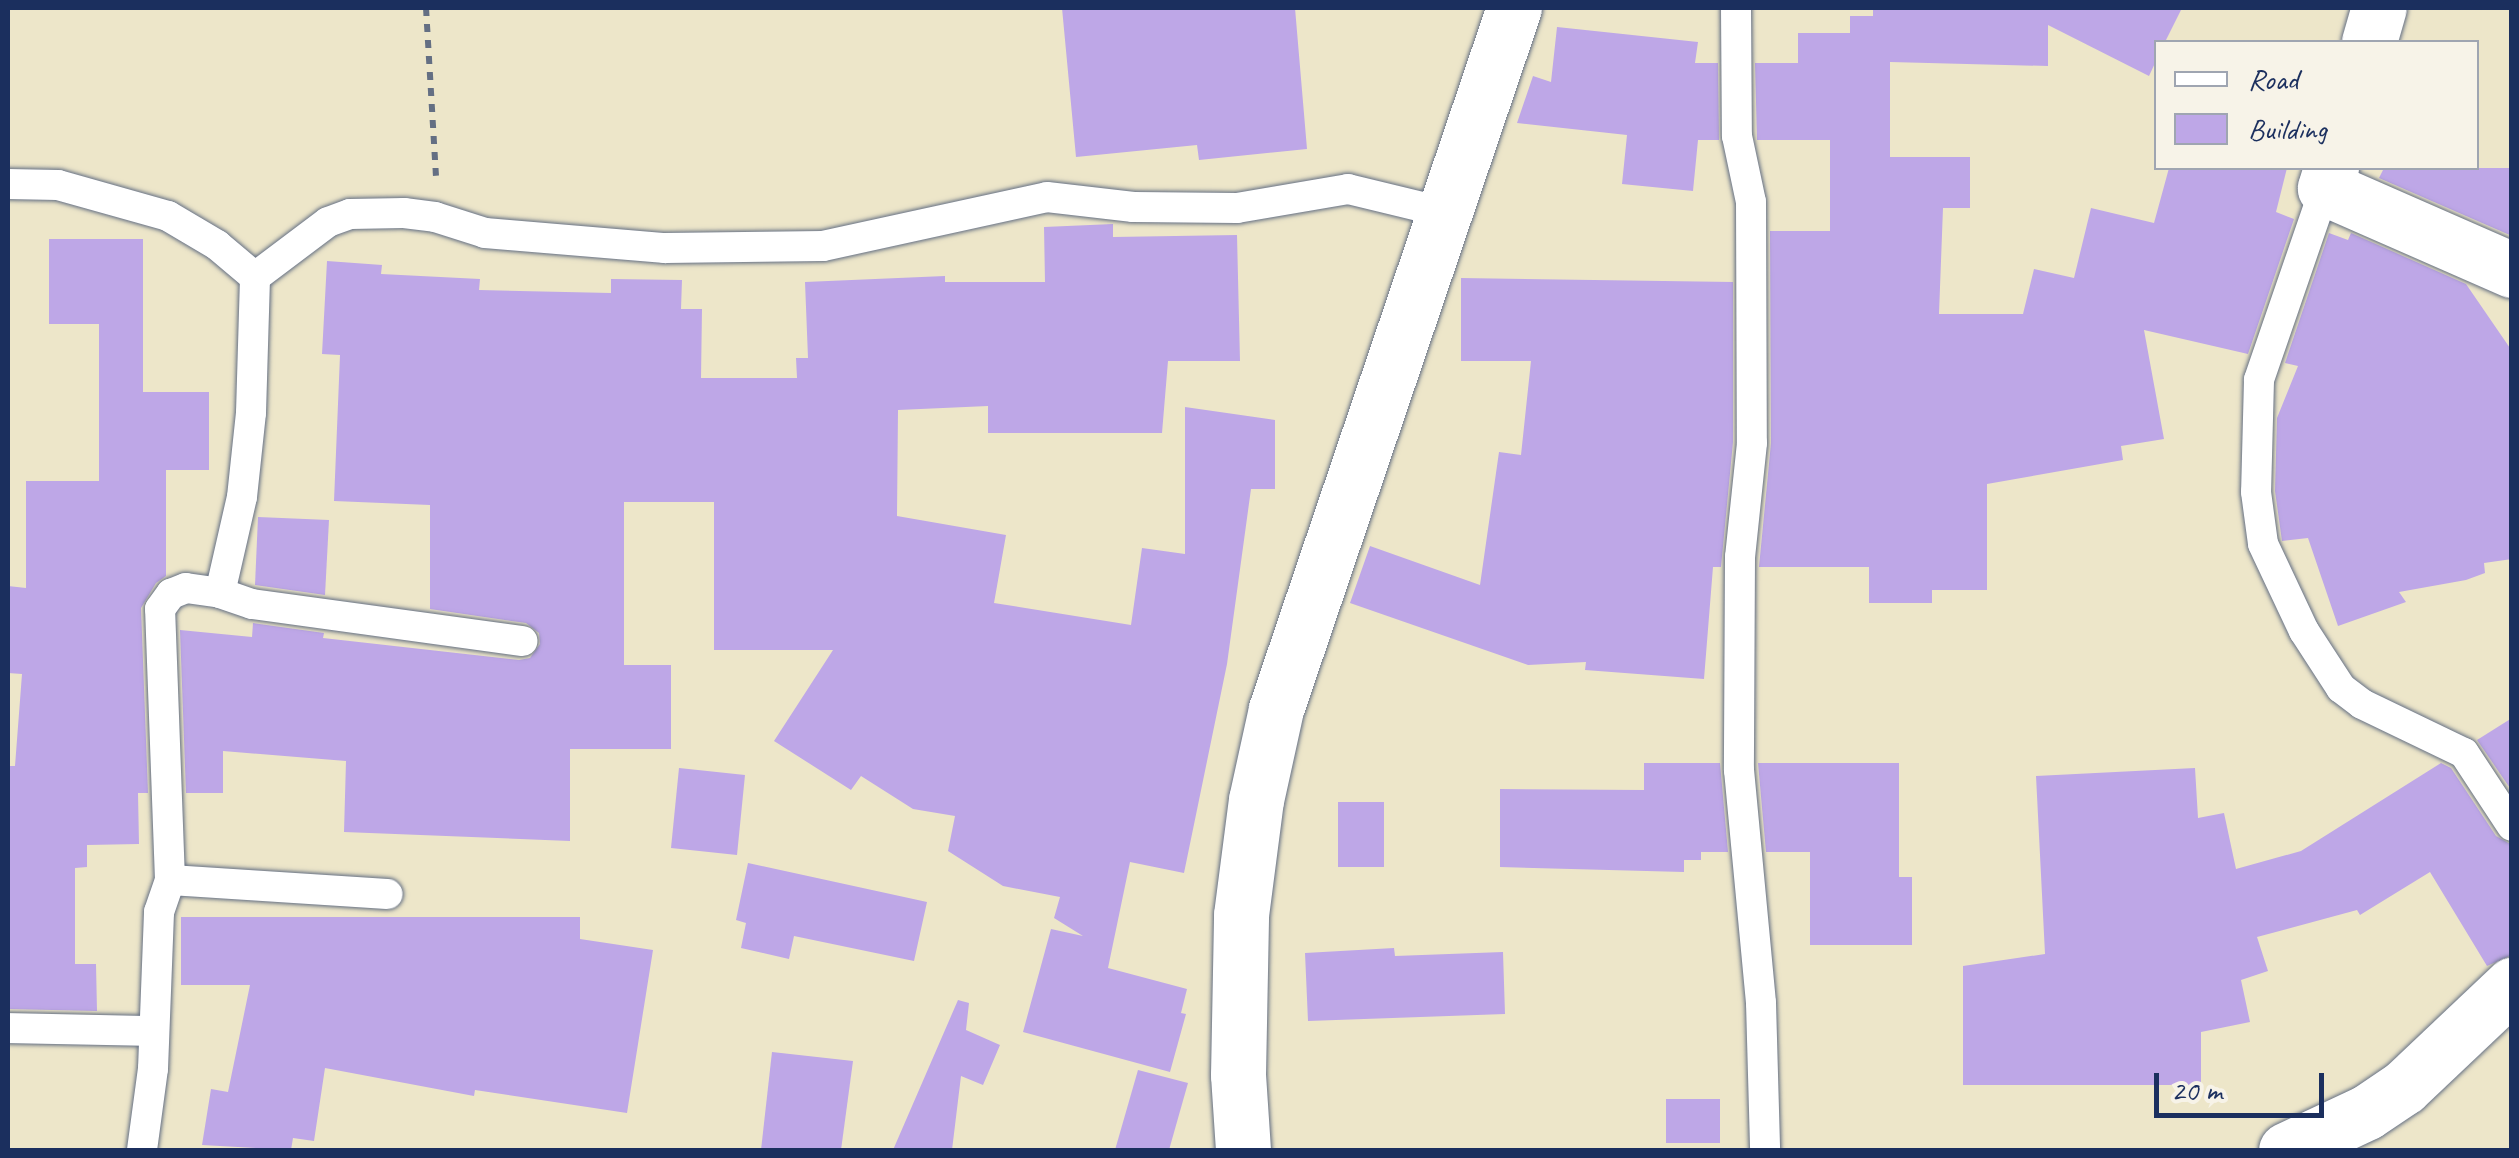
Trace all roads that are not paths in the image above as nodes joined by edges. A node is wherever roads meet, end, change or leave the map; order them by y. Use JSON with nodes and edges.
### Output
{"nodes":[{"id":1,"x":1514,"y":8,"type":"edge"},
{"id":2,"x":1736,"y":8,"type":"edge"},
{"id":3,"x":2378,"y":8,"type":"edge"},
{"id":4,"x":2370,"y":40,"type":"edge"},
{"id":5,"x":2328,"y":178,"type":"edge"},
{"id":6,"x":8,"y":184,"type":"edge"},
{"id":7,"x":1447,"y":213,"type":"junction"},
{"id":8,"x":2512,"y":270,"type":"edge"},
{"id":9,"x":255,"y":277,"type":"junction"},
{"id":10,"x":220,"y":592,"type":"junction"},
{"id":11,"x":522,"y":641,"type":"dead end"},
{"id":12,"x":2512,"y":826,"type":"edge"},
{"id":13,"x":170,"y":880,"type":"junction"},
{"id":14,"x":388,"y":894,"type":"dead end"},
{"id":15,"x":2512,"y":985,"type":"edge"},
{"id":16,"x":8,"y":1028,"type":"edge"},
{"id":17,"x":154,"y":1030,"type":"junction"},
{"id":18,"x":142,"y":1150,"type":"edge"},
{"id":19,"x":1244,"y":1150,"type":"edge"},
{"id":20,"x":1765,"y":1150,"type":"edge"},
{"id":21,"x":2286,"y":1150,"type":"edge"}],
"edges":[{"from":1,"to":7,"type":"street"},
{"from":2,"to":20,"type":"lane"},
{"from":3,"to":4,"type":"street"},
{"from":5,"to":8,"type":"street"},
{"from":5,"to":12,"type":"lane"},
{"from":6,"to":9,"type":"lane"},
{"from":7,"to":9,"type":"lane"},
{"from":7,"to":19,"type":"street"},
{"from":9,"to":10,"type":"lane"},
{"from":10,"to":11,"type":"lane"},
{"from":10,"to":13,"type":"lane"},
{"from":13,"to":14,"type":"lane"},
{"from":13,"to":17,"type":"lane"},
{"from":15,"to":21,"type":"street"},
{"from":16,"to":17,"type":"lane"},
{"from":17,"to":18,"type":"lane"}]}
